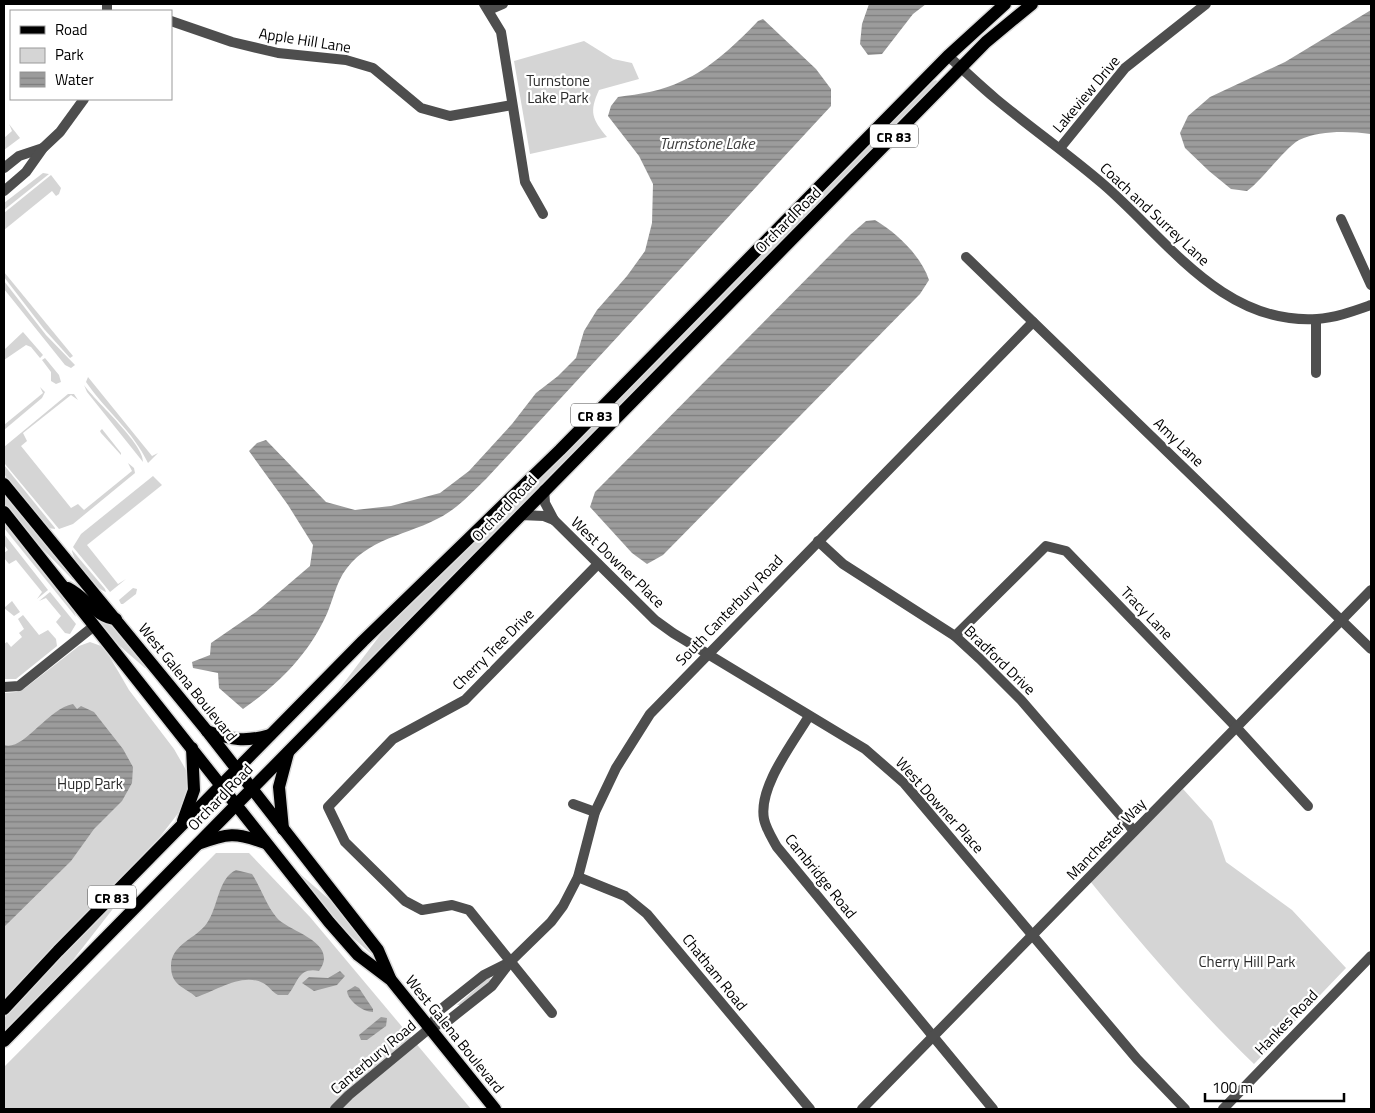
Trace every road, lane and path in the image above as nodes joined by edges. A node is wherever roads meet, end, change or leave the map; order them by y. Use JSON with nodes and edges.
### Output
{"nodes":[{"id":1,"x":503,"y":4,"type":"edge"},
{"id":2,"x":1006,"y":4,"type":"edge"},
{"id":3,"x":1032,"y":4,"type":"edge"},
{"id":4,"x":1206,"y":4,"type":"edge"},
{"id":5,"x":486,"y":7,"type":"edge"},
{"id":6,"x":172,"y":21,"type":"edge"},
{"id":7,"x":948,"y":56,"type":"junction"},
{"id":8,"x":961,"y":67,"type":"junction"},
{"id":9,"x":83,"y":100,"type":"edge"},
{"id":10,"x":512,"y":105,"type":"junction"},
{"id":11,"x":44,"y":148,"type":"junction"},
{"id":12,"x":1060,"y":148,"type":"junction"},
{"id":13,"x":4,"y":168,"type":"edge"},
{"id":14,"x":4,"y":191,"type":"edge"},
{"id":15,"x":543,"y":214,"type":"dead end"},
{"id":16,"x":1341,"y":219,"type":"dead end"},
{"id":17,"x":966,"y":257,"type":"dead end"},
{"id":18,"x":1371,"y":285,"type":"edge"},
{"id":19,"x":1371,"y":304,"type":"edge"},
{"id":20,"x":1316,"y":320,"type":"junction"},
{"id":21,"x":1033,"y":322,"type":"junction"},
{"id":22,"x":1316,"y":373,"type":"dead end"},
{"id":23,"x":4,"y":484,"type":"edge"},
{"id":24,"x":544,"y":490,"type":"junction"},
{"id":25,"x":4,"y":512,"type":"edge"},
{"id":26,"x":520,"y":515,"type":"junction"},
{"id":27,"x":554,"y":520,"type":"junction"},
{"id":28,"x":818,"y":541,"type":"junction"},
{"id":29,"x":598,"y":564,"type":"junction"},
{"id":30,"x":62,"y":584,"type":"junction"},
{"id":31,"x":1371,"y":590,"type":"edge"},
{"id":32,"x":116,"y":619,"type":"junction"},
{"id":33,"x":1340,"y":620,"type":"junction"},
{"id":34,"x":94,"y":626,"type":"junction"},
{"id":35,"x":955,"y":636,"type":"junction"},
{"id":36,"x":1371,"y":649,"type":"edge"},
{"id":37,"x":706,"y":656,"type":"junction"},
{"id":38,"x":4,"y":687,"type":"edge"},
{"id":39,"x":809,"y":716,"type":"junction"},
{"id":40,"x":1237,"y":728,"type":"junction"},
{"id":41,"x":207,"y":731,"type":"junction"},
{"id":42,"x":272,"y":734,"type":"junction"},
{"id":43,"x":192,"y":748,"type":"junction"},
{"id":44,"x":289,"y":750,"type":"junction"},
{"id":45,"x":237,"y":770,"type":"junction"},
{"id":46,"x":221,"y":785,"type":"junction"},
{"id":47,"x":251,"y":787,"type":"junction"},
{"id":48,"x":235,"y":804,"type":"junction"},
{"id":49,"x":574,"y":804,"type":"dead end"},
{"id":50,"x":1308,"y":806,"type":"dead end"},
{"id":51,"x":595,"y":812,"type":"junction"},
{"id":52,"x":181,"y":826,"type":"junction"},
{"id":53,"x":283,"y":829,"type":"junction"},
{"id":54,"x":1134,"y":831,"type":"junction"},
{"id":55,"x":266,"y":844,"type":"junction"},
{"id":56,"x":194,"y":846,"type":"junction"},
{"id":57,"x":578,"y":877,"type":"junction"},
{"id":58,"x":1032,"y":936,"type":"junction"},
{"id":59,"x":1371,"y":956,"type":"edge"},
{"id":60,"x":511,"y":961,"type":"junction"},
{"id":61,"x":391,"y":980,"type":"junction"},
{"id":62,"x":4,"y":1009,"type":"edge"},
{"id":63,"x":552,"y":1013,"type":"dead end"},
{"id":64,"x":430,"y":1028,"type":"junction"},
{"id":65,"x":933,"y":1036,"type":"junction"},
{"id":66,"x":4,"y":1041,"type":"edge"},
{"id":67,"x":335,"y":1109,"type":"edge"},
{"id":68,"x":495,"y":1109,"type":"edge"},
{"id":69,"x":810,"y":1109,"type":"edge"},
{"id":70,"x":862,"y":1109,"type":"edge"},
{"id":71,"x":993,"y":1109,"type":"edge"},
{"id":72,"x":1185,"y":1109,"type":"edge"},
{"id":73,"x":1223,"y":1109,"type":"edge"}],
"edges":[{"from":1,"to":5,"type":"street"},
{"from":2,"to":7,"type":"main road","name":"Orchard Road","number":"CR 83"},
{"from":3,"to":8,"type":"main road","name":"Orchard Road","number":"CR 83"},
{"from":4,"to":12,"type":"street","name":"Lakeview Drive"},
{"from":5,"to":10,"type":"street"},
{"from":6,"to":10,"type":"street","name":"Apple Hill Lane"},
{"from":7,"to":8,"type":"street","name":"Coach and Surrey Lane"},
{"from":7,"to":42,"type":"main road","name":"Orchard Road","number":"CR 83"},
{"from":8,"to":12,"type":"street","name":"Coach and Surrey Lane"},
{"from":8,"to":24,"type":"main road","name":"Orchard Road","number":"CR 83"},
{"from":9,"to":11,"type":"street"},
{"from":10,"to":15,"type":"street"},
{"from":11,"to":13,"type":"street"},
{"from":11,"to":14,"type":"street"},
{"from":12,"to":20,"type":"street","name":"Coach and Surrey Lane"},
{"from":16,"to":18,"type":"street"},
{"from":17,"to":21,"type":"street","name":"Amy Lane"},
{"from":19,"to":20,"type":"street","name":"Coach and Surrey Lane"},
{"from":20,"to":22,"type":"street"},
{"from":21,"to":28,"type":"street","name":"South Canterbury Road"},
{"from":21,"to":33,"type":"street","name":"Amy Lane"},
{"from":23,"to":32,"type":"main road","name":"West Galena Boulevard"},
{"from":24,"to":26,"type":"main road","name":"Orchard Road","number":"CR 83"},
{"from":24,"to":27,"type":"street","name":"West Downer Place"},
{"from":25,"to":30,"type":"main road","name":"West Galena Boulevard"},
{"from":26,"to":27,"type":"street","name":"West Downer Place"},
{"from":26,"to":44,"type":"main road","name":"Orchard Road","number":"CR 83"},
{"from":27,"to":29,"type":"street","name":"West Downer Place"},
{"from":28,"to":35,"type":"street","name":"Bradford Drive"},
{"from":28,"to":37,"type":"street","name":"South Canterbury Road"},
{"from":29,"to":37,"type":"street","name":"West Downer Place"},
{"from":29,"to":60,"type":"street","name":"Cherry Tree Drive"},
{"from":30,"to":32,"type":"main road"},
{"from":30,"to":34,"type":"main road","name":"West Galena Boulevard"},
{"from":31,"to":33,"type":"street","name":"Manchester Way"},
{"from":32,"to":41,"type":"main road","name":"West Galena Boulevard"},
{"from":33,"to":36,"type":"street","name":"Amy Lane"},
{"from":33,"to":40,"type":"street","name":"Manchester Way"},
{"from":34,"to":38,"type":"street"},
{"from":34,"to":43,"type":"main road","name":"West Galena Boulevard"},
{"from":35,"to":40,"type":"street","name":"Tracy Lane"},
{"from":35,"to":54,"type":"street","name":"Bradford Drive"},
{"from":37,"to":39,"type":"street","name":"West Downer Place"},
{"from":37,"to":51,"type":"street","name":"South Canterbury Road"},
{"from":39,"to":58,"type":"street","name":"West Downer Place"},
{"from":39,"to":65,"type":"street","name":"Cambridge Road"},
{"from":40,"to":50,"type":"street","name":"Tracy Lane"},
{"from":40,"to":54,"type":"street","name":"Manchester Way"},
{"from":41,"to":42,"type":"main road"},
{"from":41,"to":45,"type":"main road","name":"West Galena Boulevard"},
{"from":42,"to":45,"type":"main road","name":"Orchard Road","number":"CR 83"},
{"from":43,"to":46,"type":"main road","name":"West Galena Boulevard"},
{"from":43,"to":52,"type":"main road"},
{"from":44,"to":47,"type":"main road","name":"Orchard Road","number":"CR 83"},
{"from":44,"to":53,"type":"main road"},
{"from":45,"to":46,"type":"main road","name":"Orchard Road","number":"CR 83"},
{"from":45,"to":47,"type":"main road","name":"West Galena Boulevard"},
{"from":46,"to":48,"type":"main road","name":"West Galena Boulevard"},
{"from":46,"to":52,"type":"main road","name":"Orchard Road","number":"CR 83"},
{"from":47,"to":48,"type":"main road","name":"Orchard Road","number":"CR 83"},
{"from":47,"to":53,"type":"main road","name":"West Galena Boulevard"},
{"from":48,"to":55,"type":"main road","name":"West Galena Boulevard"},
{"from":48,"to":56,"type":"main road","name":"Orchard Road","number":"CR 83"},
{"from":49,"to":51,"type":"street"},
{"from":51,"to":57,"type":"street","name":"South Canterbury Road"},
{"from":52,"to":62,"type":"main road","name":"Orchard Road","number":"CR 83"},
{"from":53,"to":61,"type":"main road","name":"West Galena Boulevard"},
{"from":54,"to":58,"type":"street","name":"Manchester Way"},
{"from":55,"to":56,"type":"main road"},
{"from":55,"to":61,"type":"main road","name":"West Galena Boulevard"},
{"from":56,"to":66,"type":"main road","name":"Orchard Road","number":"CR 83"},
{"from":57,"to":60,"type":"street","name":"South Canterbury Road"},
{"from":57,"to":69,"type":"street","name":"Chatham Road"},
{"from":58,"to":65,"type":"street","name":"Manchester Way"},
{"from":58,"to":72,"type":"street","name":"West Downer Place"},
{"from":59,"to":73,"type":"street","name":"Hankes Road"},
{"from":60,"to":63,"type":"street","name":"Cherry Tree Drive"},
{"from":60,"to":64,"type":"street","name":"South Canterbury Road"},
{"from":61,"to":64,"type":"main road","name":"West Galena Boulevard"},
{"from":64,"to":67,"type":"street","name":"Canterbury Road"},
{"from":64,"to":68,"type":"main road","name":"West Galena Boulevard"},
{"from":65,"to":70,"type":"street","name":"Manchester Way"},
{"from":65,"to":71,"type":"street","name":"Cambridge Road"}]}
